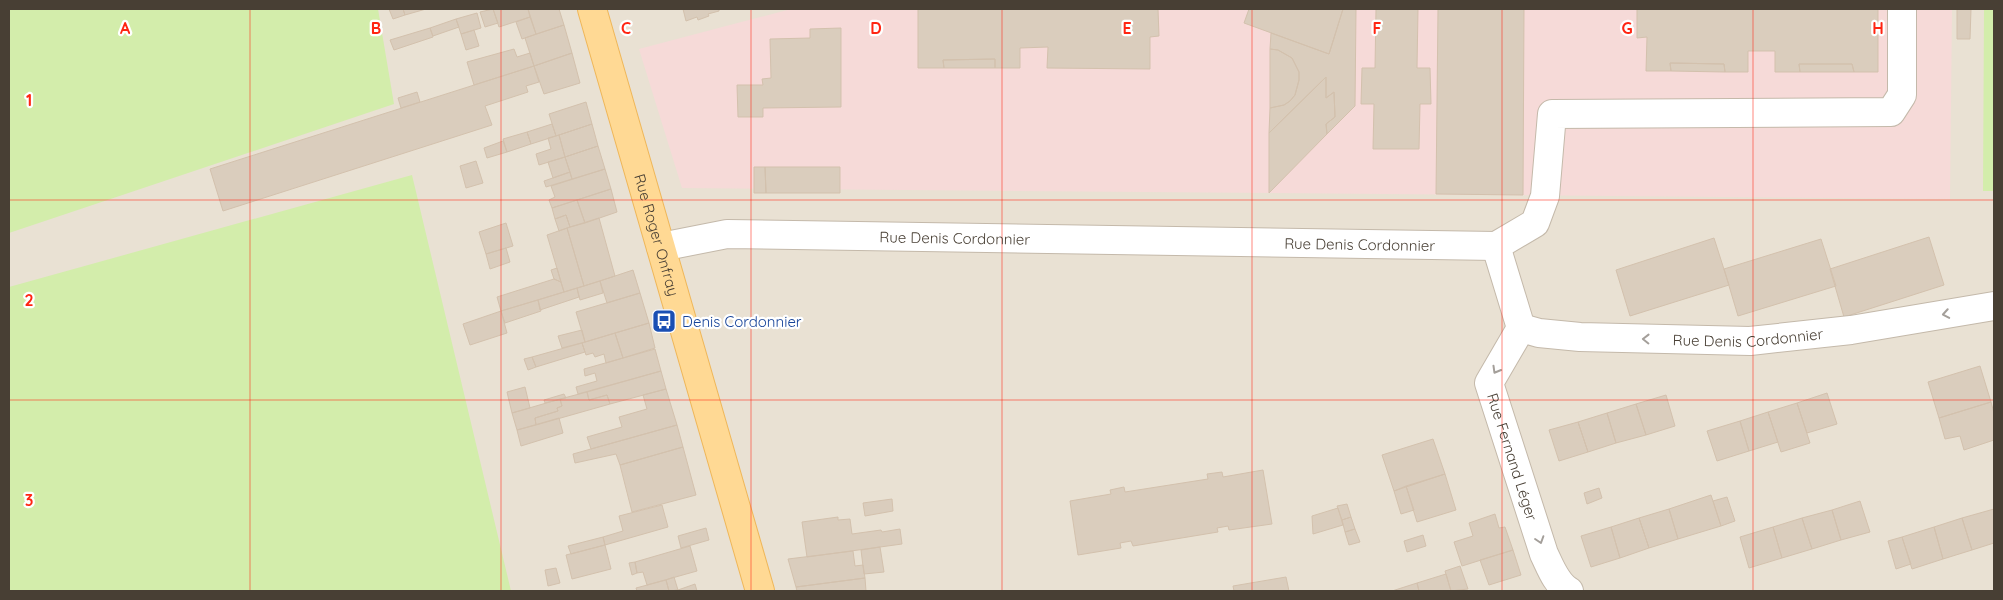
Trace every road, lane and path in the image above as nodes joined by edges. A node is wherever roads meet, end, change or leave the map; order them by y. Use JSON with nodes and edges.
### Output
{"nodes":[{"id":1,"x":592,"y":9,"type":"edge"},
{"id":2,"x":1902,"y":9,"type":"edge"},
{"id":3,"x":1496,"y":246,"type":"junction"},
{"id":4,"x":661,"y":247,"type":"junction"},
{"id":5,"x":1994,"y":306,"type":"edge"},
{"id":6,"x":1521,"y":328,"type":"junction"},
{"id":7,"x":1564,"y":590,"type":"edge"},
{"id":8,"x":760,"y":591,"type":"edge"}],
"edges":[{"from":1,"to":4,"type":"main road","name":"Rue Roger Onfray"},
{"from":2,"to":3,"type":"street"},
{"from":3,"to":4,"type":"street","name":"Rue Denis Cordonnier"},
{"from":3,"to":6,"type":"street"},
{"from":4,"to":8,"type":"main road","name":"Rue Roger Onfray"},
{"from":5,"to":6,"type":"street","name":"Rue Denis Cordonnier","one_way":true},
{"from":6,"to":7,"type":"street","name":"Rue Fernand Léger","one_way":true}]}
